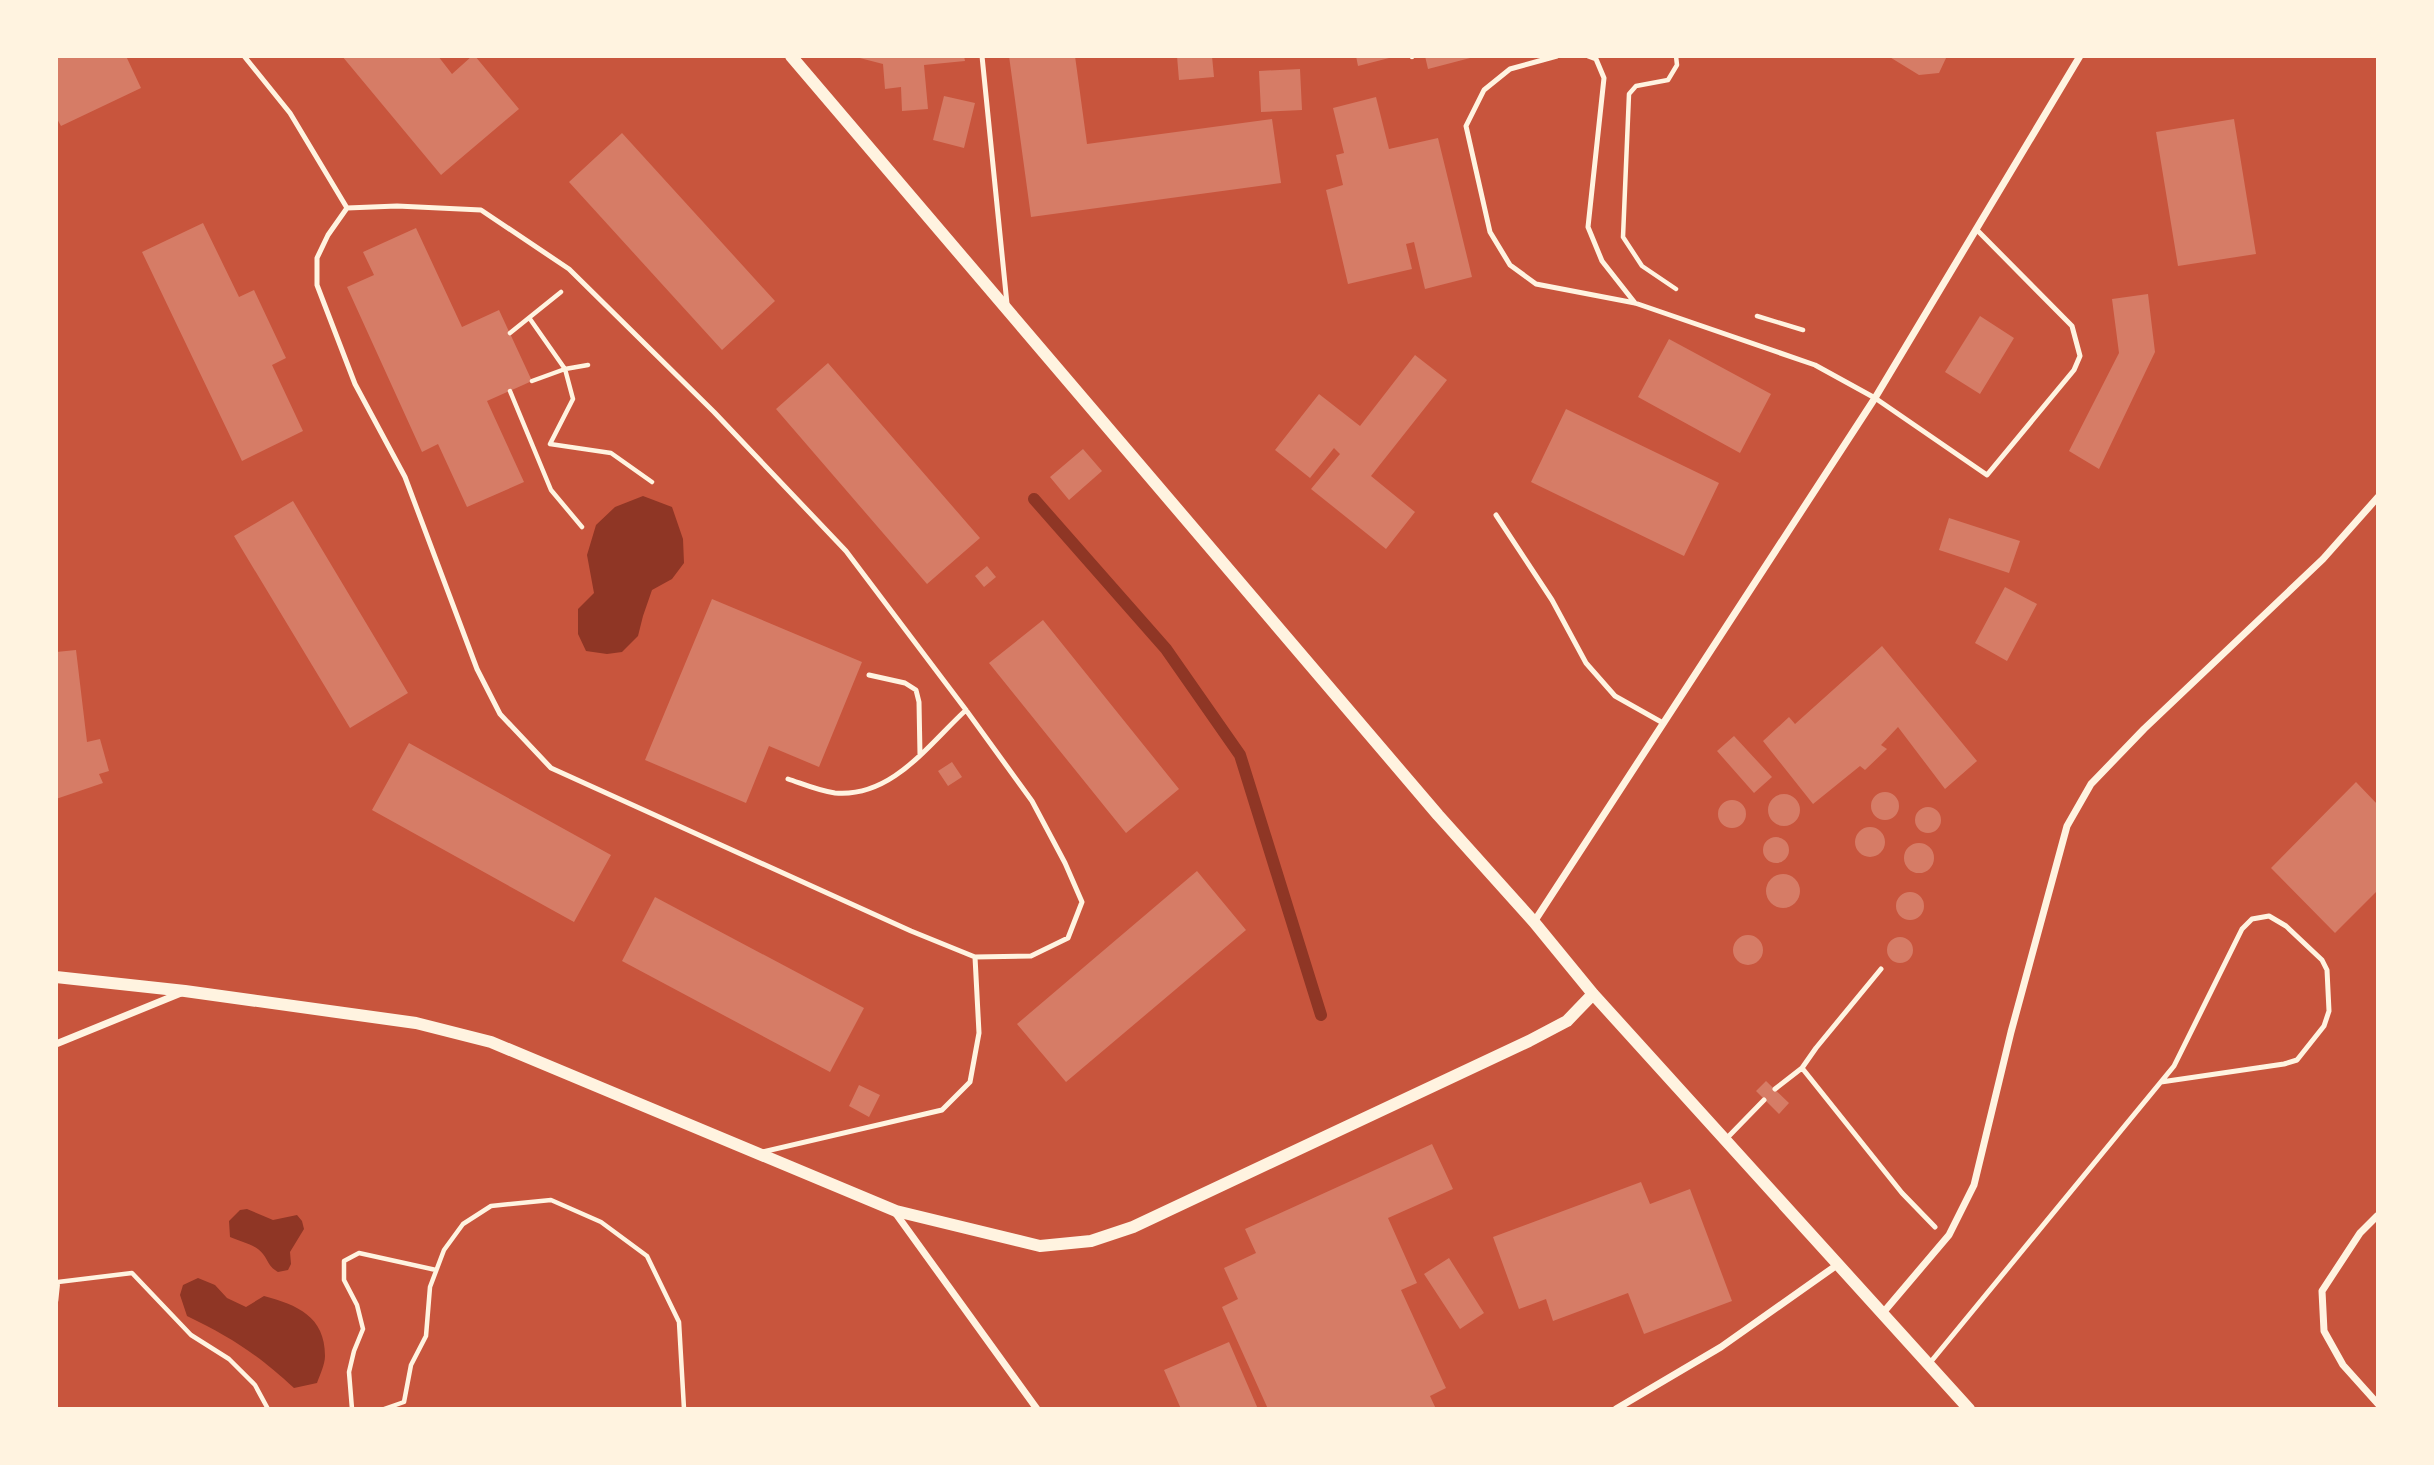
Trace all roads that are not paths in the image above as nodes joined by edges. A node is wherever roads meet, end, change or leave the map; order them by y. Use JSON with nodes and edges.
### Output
{"nodes":[{"id":1,"x":244,"y":56,"type":"edge"},
{"id":2,"x":791,"y":56,"type":"edge"},
{"id":3,"x":982,"y":56,"type":"edge"},
{"id":4,"x":1557,"y":56,"type":"edge"},
{"id":5,"x":1588,"y":56,"type":"edge"},
{"id":6,"x":2080,"y":56,"type":"edge"},
{"id":7,"x":347,"y":208,"type":"junction"},
{"id":8,"x":1976,"y":229,"type":"junction"},
{"id":9,"x":1635,"y":303,"type":"junction"},
{"id":10,"x":1008,"y":311,"type":"junction"},
{"id":11,"x":1875,"y":397,"type":"junction"},
{"id":12,"x":2378,"y":497,"type":"edge"},
{"id":13,"x":1496,"y":515,"type":"dead end"},
{"id":14,"x":869,"y":675,"type":"dead end"},
{"id":15,"x":966,"y":710,"type":"junction"},
{"id":16,"x":1663,"y":723,"type":"junction"},
{"id":17,"x":920,"y":755,"type":"junction"},
{"id":18,"x":788,"y":779,"type":"dead end"},
{"id":19,"x":1534,"y":922,"type":"junction"},
{"id":20,"x":975,"y":957,"type":"junction"},
{"id":21,"x":1881,"y":969,"type":"dead end"},
{"id":22,"x":56,"y":977,"type":"edge"},
{"id":23,"x":185,"y":992,"type":"junction"},
{"id":24,"x":1593,"y":994,"type":"junction"},
{"id":25,"x":56,"y":1044,"type":"edge"},
{"id":26,"x":1802,"y":1068,"type":"junction"},
{"id":27,"x":2161,"y":1082,"type":"junction"},
{"id":28,"x":1775,"y":1090,"type":"dead end"},
{"id":29,"x":1764,"y":1100,"type":"dead end"},
{"id":30,"x":1725,"y":1140,"type":"junction"},
{"id":31,"x":758,"y":1153,"type":"junction"},
{"id":32,"x":892,"y":1210,"type":"junction"},
{"id":33,"x":2377,"y":1216,"type":"edge"},
{"id":34,"x":1935,"y":1227,"type":"dead end"},
{"id":35,"x":1837,"y":1265,"type":"junction"},
{"id":36,"x":1882,"y":1314,"type":"junction"},
{"id":37,"x":1929,"y":1364,"type":"junction"},
{"id":38,"x":2378,"y":1404,"type":"edge"},
{"id":39,"x":1037,"y":1409,"type":"edge"},
{"id":40,"x":1616,"y":1409,"type":"edge"},
{"id":41,"x":1969,"y":1409,"type":"edge"}],
"edges":[{"from":1,"to":7,"type":"lane"},
{"from":2,"to":10,"type":"street"},
{"from":3,"to":10,"type":"lane"},
{"from":4,"to":9,"type":"lane"},
{"from":5,"to":9,"type":"lane"},
{"from":6,"to":8,"type":"street"},
{"from":7,"to":15,"type":"lane"},
{"from":7,"to":20,"type":"lane"},
{"from":8,"to":11,"type":"street"},
{"from":8,"to":11,"type":"lane"},
{"from":9,"to":11,"type":"lane"},
{"from":10,"to":19,"type":"street"},
{"from":11,"to":16,"type":"street"},
{"from":12,"to":36,"type":"street"},
{"from":13,"to":16,"type":"lane"},
{"from":14,"to":17,"type":"lane"},
{"from":15,"to":17,"type":"lane"},
{"from":15,"to":20,"type":"lane"},
{"from":16,"to":19,"type":"street"},
{"from":17,"to":18,"type":"lane"},
{"from":19,"to":24,"type":"street"},
{"from":20,"to":31,"type":"lane"},
{"from":21,"to":26,"type":"lane"},
{"from":22,"to":23,"type":"street"},
{"from":23,"to":25,"type":"street"},
{"from":23,"to":31,"type":"street"},
{"from":24,"to":30,"type":"street"},
{"from":24,"to":32,"type":"street"},
{"from":26,"to":28,"type":"lane"},
{"from":26,"to":34,"type":"lane"},
{"from":27,"to":27,"type":"lane"},
{"from":27,"to":37,"type":"lane"},
{"from":29,"to":30,"type":"lane"},
{"from":30,"to":35,"type":"street"},
{"from":31,"to":32,"type":"street"},
{"from":32,"to":39,"type":"street"},
{"from":33,"to":38,"type":"street"},
{"from":35,"to":36,"type":"street"},
{"from":35,"to":40,"type":"street"},
{"from":36,"to":37,"type":"street"},
{"from":37,"to":41,"type":"street"}]}
